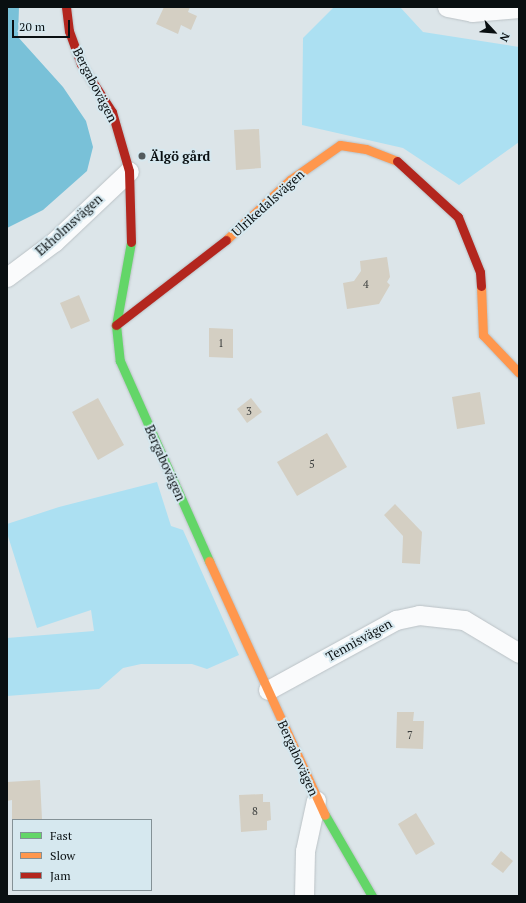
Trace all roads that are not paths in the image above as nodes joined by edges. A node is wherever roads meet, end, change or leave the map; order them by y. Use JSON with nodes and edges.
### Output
{"nodes":[{"id":1,"x":66,"y":7,"type":"edge"},
{"id":2,"x":447,"y":7,"type":"edge"},
{"id":3,"x":519,"y":8,"type":"edge"},
{"id":4,"x":129,"y":171,"type":"junction"},
{"id":5,"x":7,"y":277,"type":"edge"},
{"id":6,"x":116,"y":325,"type":"junction"},
{"id":7,"x":519,"y":373,"type":"edge"},
{"id":8,"x":519,"y":653,"type":"edge"},
{"id":9,"x":268,"y":690,"type":"junction"},
{"id":10,"x":316,"y":800,"type":"junction"},
{"id":11,"x":304,"y":896,"type":"edge"},
{"id":12,"x":372,"y":896,"type":"edge"}],
"edges":[{"from":1,"to":4,"type":"street","name":"Bergabovägen"},
{"from":2,"to":3,"type":"street"},
{"from":4,"to":5,"type":"street","name":"Ekholmsvägen"},
{"from":4,"to":6,"type":"street","name":"Bergabovägen"},
{"from":6,"to":7,"type":"street","name":"Ulrikedalsvägen"},
{"from":6,"to":9,"type":"street","name":"Bergabovägen"},
{"from":8,"to":9,"type":"street","name":"Tennisvägen"},
{"from":9,"to":10,"type":"street","name":"Bergabovägen"},
{"from":10,"to":11,"type":"street"},
{"from":10,"to":12,"type":"street","name":"Bergabovägen"}]}
